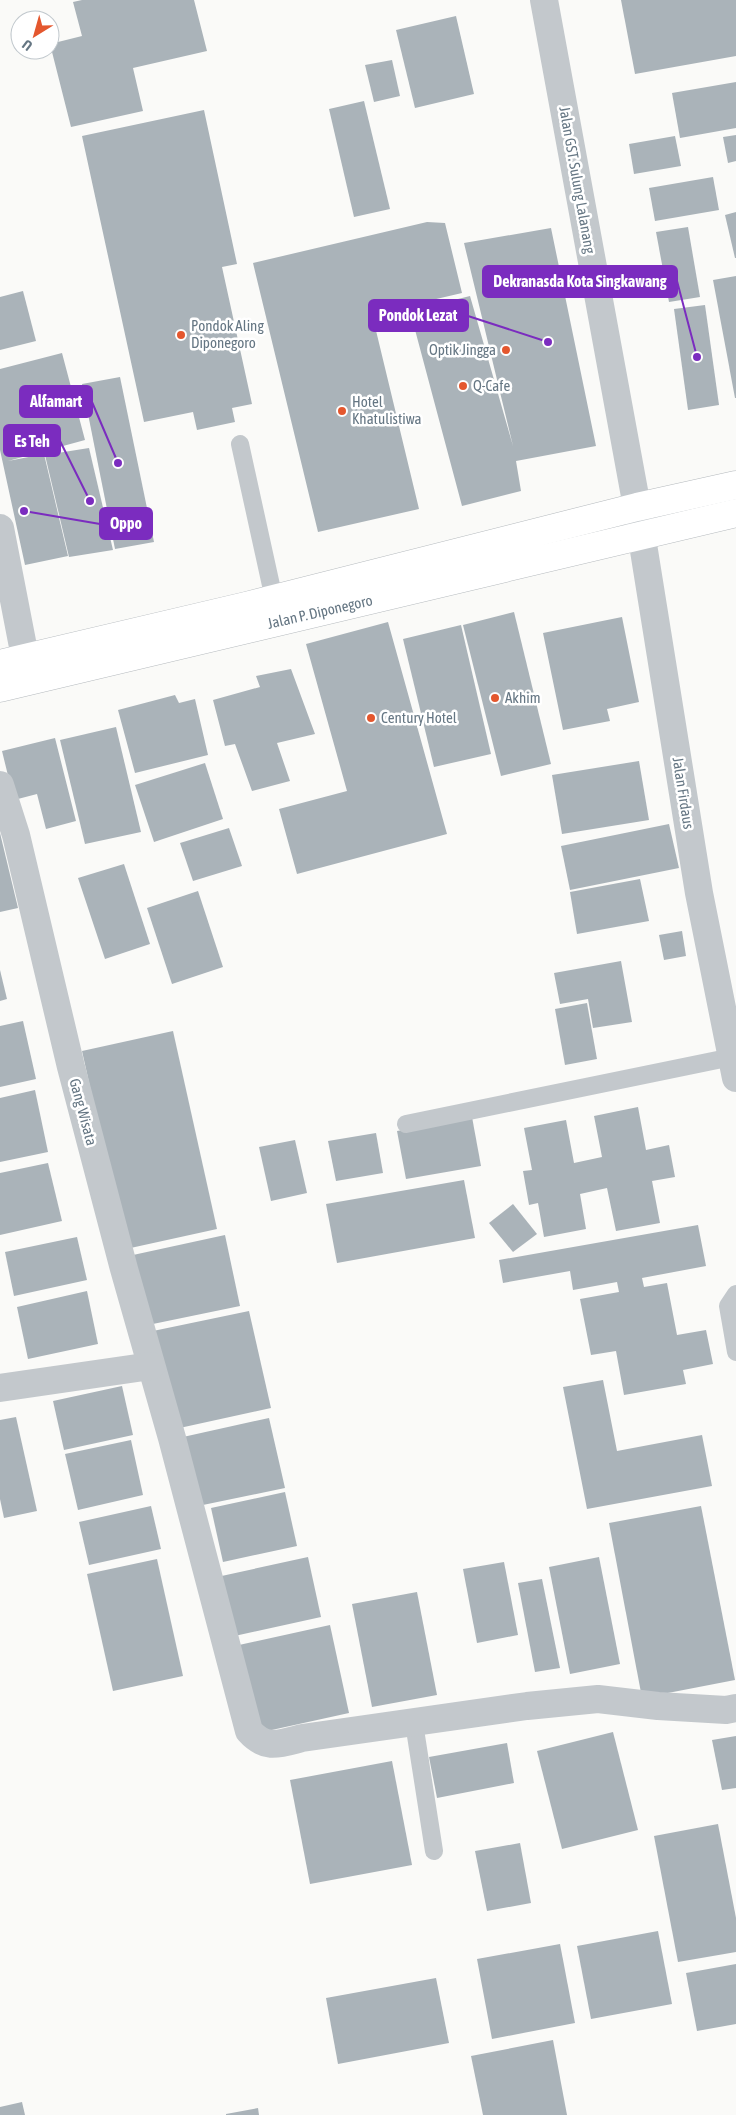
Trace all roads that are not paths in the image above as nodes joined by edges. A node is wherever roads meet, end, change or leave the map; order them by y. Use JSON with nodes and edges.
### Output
{"nodes":[{"id":1,"x":544,"y":0,"type":"edge"},
{"id":2,"x":240,"y":444,"type":"dead end"},
{"id":3,"x":736,"y":485,"type":"edge"},
{"id":4,"x":637,"y":507,"type":"junction"},
{"id":5,"x":736,"y":513,"type":"edge"},
{"id":6,"x":0,"y":528,"type":"edge"},
{"id":7,"x":641,"y":536,"type":"junction"},
{"id":8,"x":274,"y":599,"type":"junction"},
{"id":9,"x":13,"y":661,"type":"edge"},
{"id":10,"x":0,"y":688,"type":"edge"},
{"id":11,"x":0,"y":786,"type":"edge"},
{"id":12,"x":734,"y":1067,"type":"edge"},
{"id":13,"x":406,"y":1124,"type":"dead end"},
{"id":14,"x":736,"y":1294,"type":"edge"},
{"id":15,"x":736,"y":1352,"type":"edge"},
{"id":16,"x":151,"y":1366,"type":"junction"},
{"id":17,"x":0,"y":1388,"type":"edge"},
{"id":18,"x":736,"y":1708,"type":"edge"},
{"id":19,"x":414,"y":1723,"type":"junction"},
{"id":20,"x":434,"y":1851,"type":"dead end"}],
"edges":[{"from":1,"to":4,"type":"street","name":"Jalan GST. Sulung Lalanang"},
{"from":2,"to":8,"type":"lane"},
{"from":3,"to":4,"type":"main road","name":"Jalan P. Diponegoro"},
{"from":4,"to":7,"type":"street","name":"Jalan Firdaus"},
{"from":4,"to":8,"type":"main road","name":"Jalan P. Diponegoro"},
{"from":5,"to":7,"type":"main road","name":"Jalan P. Diponegoro"},
{"from":6,"to":9,"type":"street"},
{"from":7,"to":10,"type":"main road","name":"Jalan P. Diponegoro"},
{"from":7,"to":12,"type":"street","name":"Jalan Firdaus"},
{"from":8,"to":9,"type":"main road","name":"Jalan P. Diponegoro"},
{"from":11,"to":16,"type":"street","name":"Gang Wisata"},
{"from":12,"to":13,"type":"lane"},
{"from":14,"to":15,"type":"lane"},
{"from":16,"to":17,"type":"street"},
{"from":16,"to":19,"type":"street","name":"Gang Wisata"},
{"from":18,"to":19,"type":"street","name":"Gang Wisata"},
{"from":19,"to":20,"type":"lane"}]}
